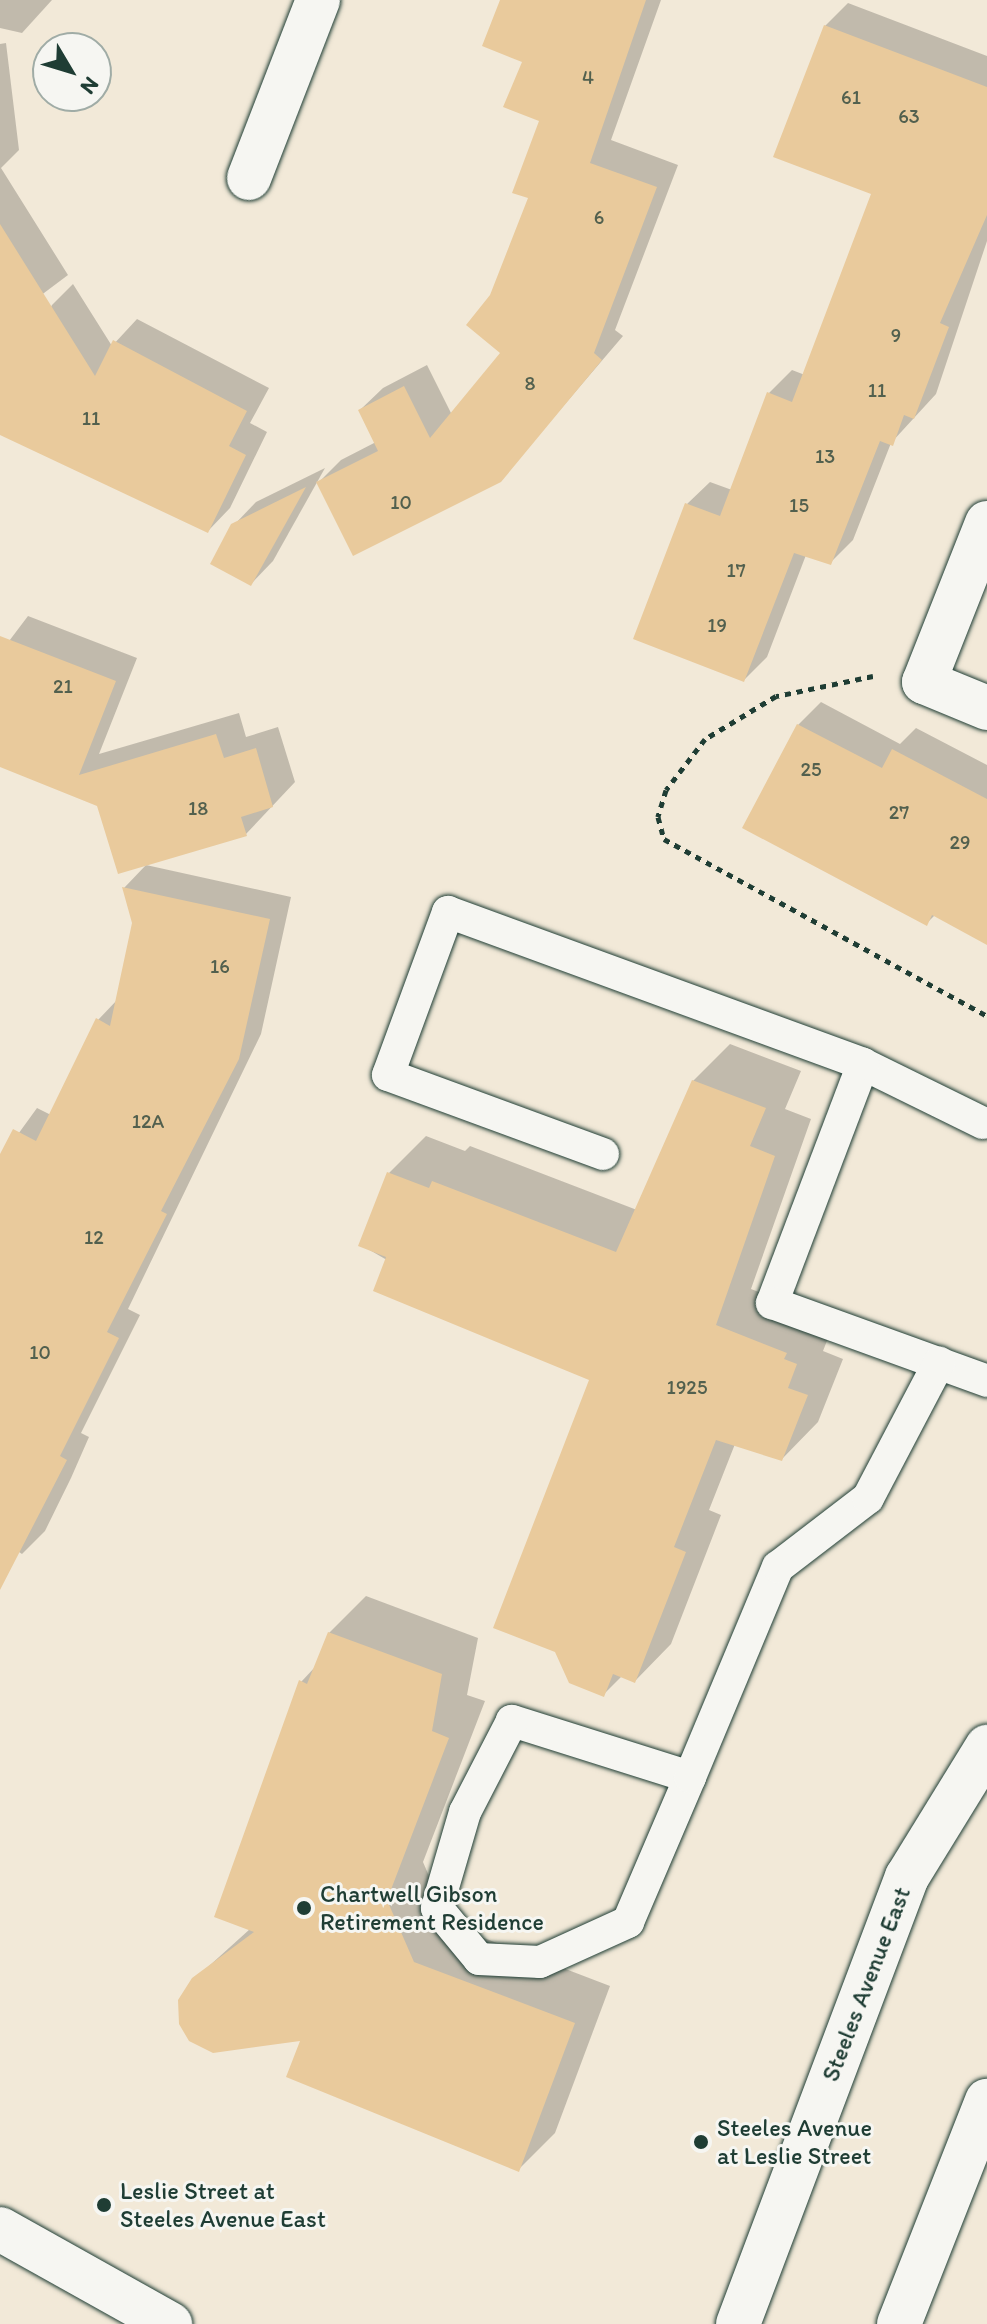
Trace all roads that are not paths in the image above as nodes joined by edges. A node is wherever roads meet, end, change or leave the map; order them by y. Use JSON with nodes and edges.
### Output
{"nodes":[{"id":1,"x":318,"y":0,"type":"edge"},
{"id":2,"x":249,"y":178,"type":"dead end"},
{"id":3,"x":987,"y":523,"type":"edge"},
{"id":4,"x":976,"y":589,"type":"edge"},
{"id":5,"x":987,"y":708,"type":"edge"},
{"id":6,"x":863,"y":1064,"type":"junction"},
{"id":7,"x":983,"y":1123,"type":"dead end"},
{"id":8,"x":603,"y":1154,"type":"dead end"},
{"id":9,"x":939,"y":1363,"type":"junction"},
{"id":10,"x":987,"y":1381,"type":"edge"},
{"id":11,"x":987,"y":1747,"type":"edge"},
{"id":12,"x":690,"y":1777,"type":"junction"},
{"id":13,"x":987,"y":2101,"type":"edge"},
{"id":14,"x":0,"y":2229,"type":"edge"},
{"id":15,"x":737,"y":2323,"type":"edge"},
{"id":16,"x":170,"y":2324,"type":"edge"},
{"id":17,"x":899,"y":2324,"type":"edge"}],
"edges":[{"from":1,"to":2,"type":"main road"},
{"from":3,"to":4,"type":"main road"},
{"from":4,"to":5,"type":"main road"},
{"from":6,"to":7,"type":"lane"},
{"from":6,"to":8,"type":"lane"},
{"from":6,"to":9,"type":"lane"},
{"from":9,"to":10,"type":"lane"},
{"from":9,"to":12,"type":"lane"},
{"from":11,"to":15,"type":"main road","name":"Steeles Avenue East"},
{"from":12,"to":12,"type":"lane"},
{"from":13,"to":17,"type":"main road"},
{"from":14,"to":16,"type":"main road"}]}
